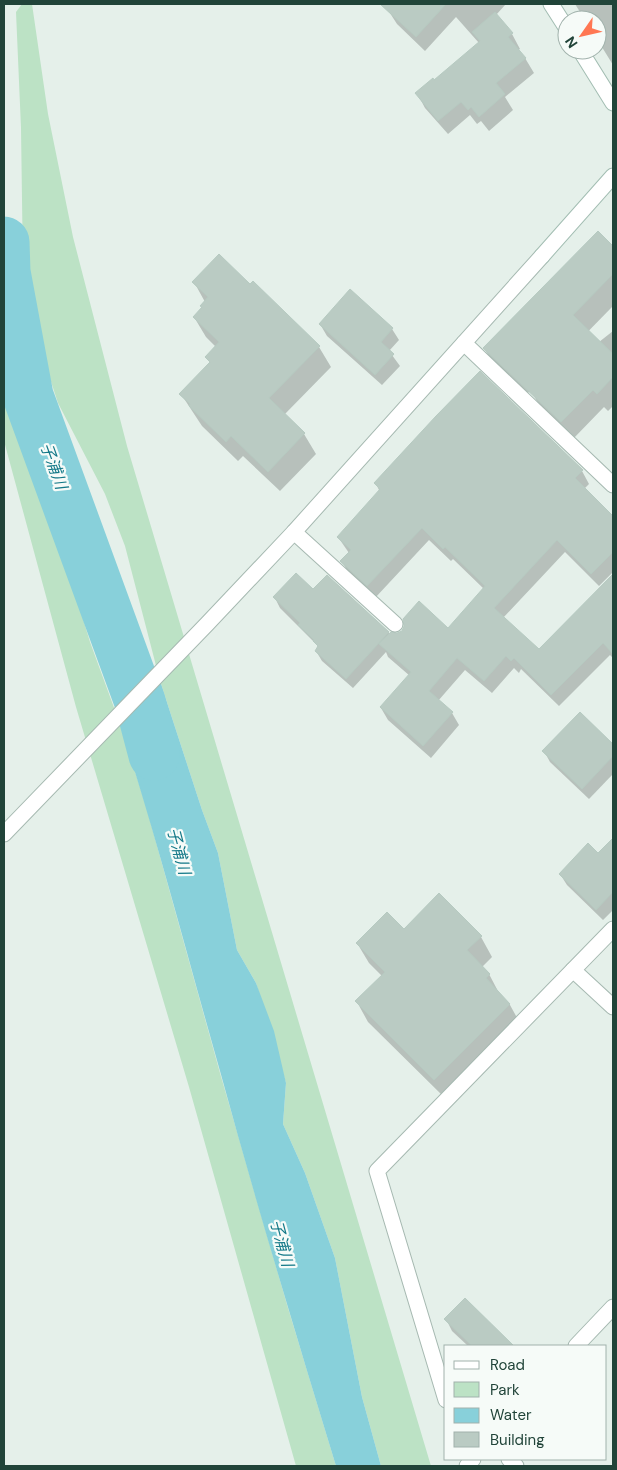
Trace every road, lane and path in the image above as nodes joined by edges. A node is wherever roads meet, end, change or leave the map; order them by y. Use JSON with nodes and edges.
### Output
{"nodes":[{"id":1,"x":586,"y":60,"type":"edge"},
{"id":2,"x":613,"y":103,"type":"edge"},
{"id":3,"x":613,"y":176,"type":"edge"},
{"id":4,"x":464,"y":342,"type":"junction"},
{"id":5,"x":613,"y":485,"type":"edge"},
{"id":6,"x":294,"y":532,"type":"junction"},
{"id":7,"x":395,"y":624,"type":"dead end"},
{"id":8,"x":4,"y":834,"type":"edge"},
{"id":9,"x":613,"y":929,"type":"edge"},
{"id":10,"x":573,"y":970,"type":"junction"},
{"id":11,"x":613,"y":1007,"type":"edge"},
{"id":12,"x":613,"y":1307,"type":"edge"},
{"id":13,"x":577,"y":1345,"type":"edge"},
{"id":14,"x":444,"y":1393,"type":"edge"}],
"edges":[{"from":1,"to":2,"type":"street"},
{"from":3,"to":4,"type":"street"},
{"from":4,"to":5,"type":"street"},
{"from":4,"to":6,"type":"street"},
{"from":6,"to":7,"type":"street"},
{"from":6,"to":8,"type":"street"},
{"from":9,"to":10,"type":"street"},
{"from":10,"to":11,"type":"street"},
{"from":10,"to":14,"type":"street"},
{"from":12,"to":13,"type":"street"}]}
